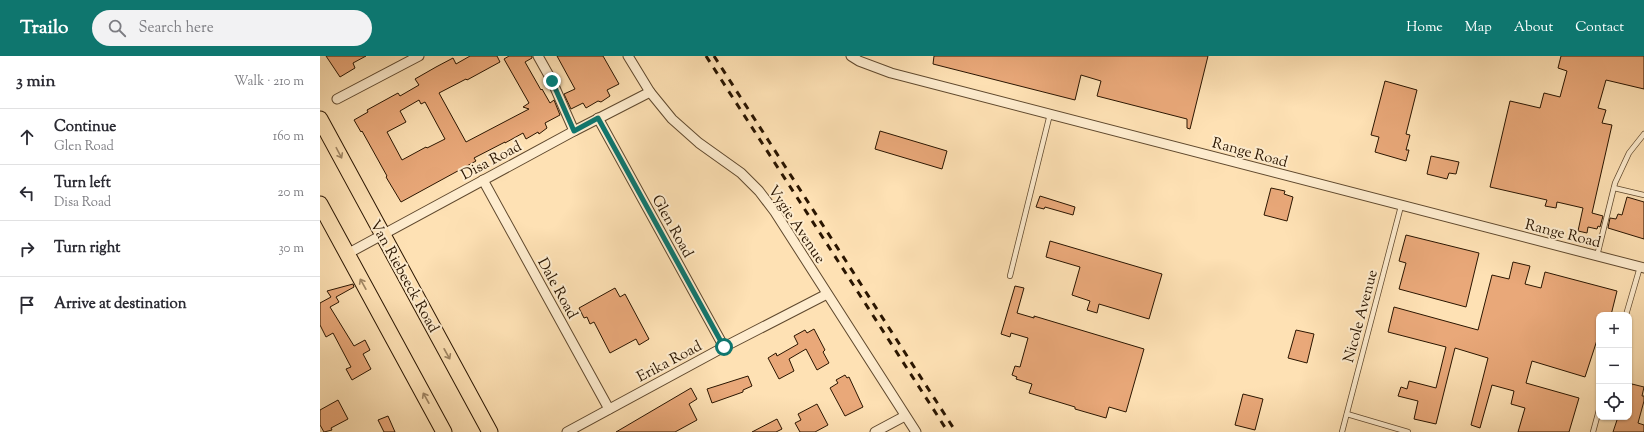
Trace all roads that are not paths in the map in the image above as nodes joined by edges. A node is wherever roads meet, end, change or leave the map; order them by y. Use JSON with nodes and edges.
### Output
{"nodes":[{"id":1,"x":419,"y":56,"type":"edge"},
{"id":2,"x":538,"y":56,"type":"edge"},
{"id":3,"x":628,"y":56,"type":"edge"},
{"id":4,"x":850,"y":56,"type":"edge"},
{"id":5,"x":650,"y":92,"type":"junction"},
{"id":6,"x":337,"y":100,"type":"dead end"},
{"id":7,"x":1050,"y":114,"type":"junction"},
{"id":8,"x":598,"y":118,"type":"junction"},
{"id":9,"x":320,"y":119,"type":"edge"},
{"id":10,"x":574,"y":131,"type":"junction"},
{"id":11,"x":1644,"y":134,"type":"edge"},
{"id":12,"x":483,"y":180,"type":"junction"},
{"id":13,"x":1614,"y":188,"type":"junction"},
{"id":14,"x":1644,"y":195,"type":"edge"},
{"id":15,"x":320,"y":204,"type":"edge"},
{"id":16,"x":1401,"y":206,"type":"junction"},
{"id":17,"x":383,"y":235,"type":"junction"},
{"id":18,"x":347,"y":254,"type":"junction"},
{"id":19,"x":1596,"y":256,"type":"junction"},
{"id":20,"x":1642,"y":268,"type":"edge"},
{"id":21,"x":1010,"y":276,"type":"dead end"},
{"id":22,"x":827,"y":294,"type":"junction"},
{"id":23,"x":1627,"y":312,"type":"edge"},
{"id":24,"x":724,"y":347,"type":"junction"},
{"id":25,"x":609,"y":409,"type":"junction"},
{"id":26,"x":1347,"y":414,"type":"junction"},
{"id":27,"x":905,"y":416,"type":"junction"},
{"id":28,"x":1596,"y":419,"type":"edge"},
{"id":29,"x":444,"y":432,"type":"edge"},
{"id":30,"x":490,"y":432,"type":"edge"},
{"id":31,"x":567,"y":432,"type":"edge"},
{"id":32,"x":875,"y":432,"type":"edge"},
{"id":33,"x":916,"y":432,"type":"edge"},
{"id":34,"x":1342,"y":432,"type":"edge"},
{"id":35,"x":1408,"y":432,"type":"edge"},
{"id":36,"x":1592,"y":432,"type":"edge"}],
"edges":[{"from":1,"to":6,"type":"street"},
{"from":2,"to":10,"type":"street"},
{"from":3,"to":5,"type":"street","name":"Vygie Avenue"},
{"from":4,"to":7,"type":"street","name":"Range Road"},
{"from":5,"to":8,"type":"street","name":"Disa Road"},
{"from":5,"to":22,"type":"street","name":"Vygie Avenue"},
{"from":7,"to":16,"type":"street","name":"Range Road"},
{"from":7,"to":21,"type":"lane"},
{"from":8,"to":10,"type":"street","name":"Disa Road"},
{"from":8,"to":24,"type":"street","name":"Glen Road"},
{"from":9,"to":17,"type":"main road","name":"Van Riebeeck Road","one_way":true},
{"from":10,"to":12,"type":"street","name":"Disa Road"},
{"from":11,"to":13,"type":"lane"},
{"from":12,"to":17,"type":"street","name":"Disa Road"},
{"from":12,"to":25,"type":"street","name":"Dale Road"},
{"from":13,"to":14,"type":"lane"},
{"from":13,"to":19,"type":"lane"},
{"from":15,"to":18,"type":"main road"},
{"from":16,"to":19,"type":"street","name":"Range Road"},
{"from":16,"to":26,"type":"lane","name":"Nicole Avenue"},
{"from":17,"to":18,"type":"street","name":"Disa Road"},
{"from":17,"to":30,"type":"main road","name":"Van Riebeeck Road","one_way":true},
{"from":29,"to":18,"type":"main road","one_way":true},
{"from":19,"to":20,"type":"street","name":"Range Road"},
{"from":20,"to":23,"type":"lane"},
{"from":22,"to":24,"type":"street","name":"Erika Road"},
{"from":22,"to":27,"type":"street","name":"Vygie Avenue"},
{"from":24,"to":25,"type":"street","name":"Erika Road"},
{"from":25,"to":31,"type":"street","name":"Erika Road"},
{"from":26,"to":34,"type":"lane","name":"Nicole Avenue"},
{"from":26,"to":35,"type":"lane"},
{"from":27,"to":32,"type":"street"},
{"from":27,"to":33,"type":"street","name":"Vygie Avenue"},
{"from":28,"to":36,"type":"lane"}]}
